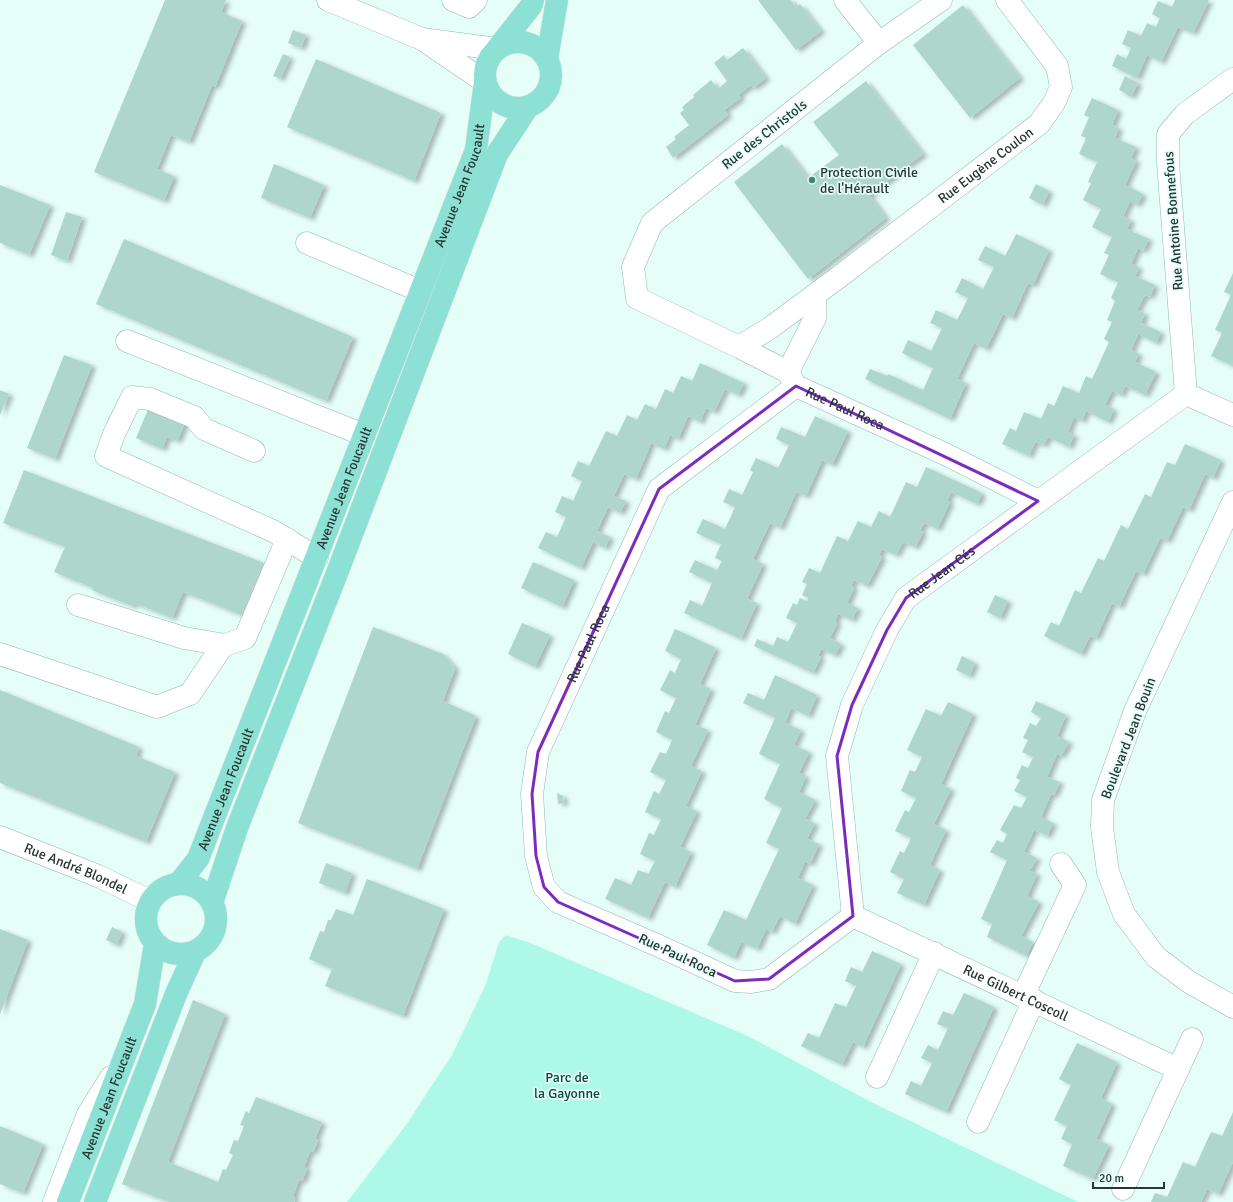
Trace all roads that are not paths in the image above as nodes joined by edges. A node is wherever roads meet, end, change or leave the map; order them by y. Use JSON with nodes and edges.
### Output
{"nodes":[{"id":1,"x":328,"y":0,"type":"edge"},
{"id":2,"x":453,"y":0,"type":"edge"},
{"id":3,"x":476,"y":0,"type":"edge"},
{"id":4,"x":533,"y":0,"type":"edge"},
{"id":5,"x":557,"y":0,"type":"edge"},
{"id":6,"x":845,"y":0,"type":"edge"},
{"id":7,"x":941,"y":0,"type":"edge"},
{"id":8,"x":1007,"y":0,"type":"edge"},
{"id":9,"x":422,"y":38,"type":"junction"},
{"id":10,"x":879,"y":43,"type":"junction"},
{"id":11,"x":497,"y":49,"type":"junction"},
{"id":12,"x":547,"y":59,"type":"junction"},
{"id":13,"x":1233,"y":79,"type":"edge"},
{"id":14,"x":486,"y":82,"type":"junction"},
{"id":15,"x":528,"y":107,"type":"junction"},
{"id":16,"x":307,"y":243,"type":"dead end"},
{"id":17,"x":420,"y":291,"type":"junction"},
{"id":18,"x":815,"y":295,"type":"junction"},
{"id":19,"x":128,"y":341,"type":"dead end"},
{"id":20,"x":739,"y":347,"type":"junction"},
{"id":21,"x":792,"y":379,"type":"junction"},
{"id":22,"x":1186,"y":394,"type":"junction"},
{"id":23,"x":1233,"y":415,"type":"edge"},
{"id":24,"x":364,"y":435,"type":"junction"},
{"id":25,"x":254,"y":451,"type":"dead end"},
{"id":26,"x":1038,"y":501,"type":"junction"},
{"id":27,"x":1233,"y":502,"type":"edge"},
{"id":28,"x":287,"y":539,"type":"junction"},
{"id":29,"x":316,"y":558,"type":"junction"},
{"id":30,"x":78,"y":606,"type":"dead end"},
{"id":31,"x":223,"y":645,"type":"junction"},
{"id":32,"x":0,"y":654,"type":"edge"},
{"id":33,"x":0,"y":837,"type":"edge"},
{"id":34,"x":1061,"y":864,"type":"dead end"},
{"id":35,"x":178,"y":884,"type":"junction"},
{"id":36,"x":150,"y":901,"type":"junction"},
{"id":37,"x":212,"y":903,"type":"junction"},
{"id":38,"x":853,"y":916,"type":"junction"},
{"id":39,"x":155,"y":944,"type":"junction"},
{"id":40,"x":195,"y":952,"type":"junction"},
{"id":41,"x":934,"y":954,"type":"junction"},
{"id":42,"x":1028,"y":998,"type":"junction"},
{"id":43,"x":1233,"y":1008,"type":"edge"},
{"id":44,"x":1192,"y":1040,"type":"dead end"},
{"id":45,"x":126,"y":1053,"type":"junction"},
{"id":46,"x":1178,"y":1069,"type":"junction"},
{"id":47,"x":877,"y":1077,"type":"dead end"},
{"id":48,"x":978,"y":1122,"type":"dead end"},
{"id":49,"x":1123,"y":1189,"type":"dead end"},
{"id":50,"x":54,"y":1202,"type":"edge"},
{"id":51,"x":68,"y":1202,"type":"edge"},
{"id":52,"x":96,"y":1202,"type":"edge"}],
"edges":[{"from":1,"to":9,"type":"street"},
{"from":2,"to":3,"type":"street"},
{"from":4,"to":11,"type":"main road"},
{"from":5,"to":12,"type":"main road"},
{"from":6,"to":10,"type":"street"},
{"from":7,"to":10,"type":"street","name":"Rue des Christols"},
{"from":8,"to":18,"type":"street","name":"Rue Eugène Coulon"},
{"from":9,"to":11,"type":"street"},
{"from":9,"to":14,"type":"street"},
{"from":10,"to":20,"type":"street","name":"Rue des Christols"},
{"from":11,"to":12,"type":"main road"},
{"from":11,"to":14,"type":"main road"},
{"from":12,"to":15,"type":"main road"},
{"from":13,"to":22,"type":"street","name":"Rue Antoine Bonnefous"},
{"from":14,"to":15,"type":"main road"},
{"from":14,"to":17,"type":"main road","name":"Avenue Jean Foucault"},
{"from":15,"to":37,"type":"main road","name":"Avenue Jean Foucault"},
{"from":16,"to":17,"type":"street"},
{"from":17,"to":24,"type":"main road","name":"Avenue Jean Foucault"},
{"from":18,"to":20,"type":"street","name":"Rue Eugène Coulon"},
{"from":18,"to":21,"type":"street"},
{"from":19,"to":24,"type":"street"},
{"from":20,"to":21,"type":"street"},
{"from":21,"to":26,"type":"street","name":"Rue Paul Roca"},
{"from":21,"to":38,"type":"street","name":"Rue Paul Roca"},
{"from":22,"to":23,"type":"street"},
{"from":22,"to":26,"type":"street","name":"Rue Jean Cés"},
{"from":24,"to":29,"type":"main road","name":"Avenue Jean Foucault"},
{"from":25,"to":28,"type":"street"},
{"from":26,"to":38,"type":"street","name":"Rue Jean Cés"},
{"from":27,"to":43,"type":"street","name":"Boulevard Jean Bouin"},
{"from":28,"to":29,"type":"street"},
{"from":28,"to":31,"type":"street"},
{"from":29,"to":35,"type":"main road","name":"Avenue Jean Foucault"},
{"from":30,"to":31,"type":"street"},
{"from":31,"to":32,"type":"street"},
{"from":33,"to":36,"type":"street","name":"Rue André Blondel"},
{"from":34,"to":42,"type":"street"},
{"from":35,"to":36,"type":"main road"},
{"from":35,"to":37,"type":"main road"},
{"from":36,"to":39,"type":"main road"},
{"from":37,"to":40,"type":"main road"},
{"from":38,"to":41,"type":"street","name":"Rue Gilbert Coscoll"},
{"from":39,"to":40,"type":"main road"},
{"from":39,"to":45,"type":"main road","name":"Avenue Jean Foucault"},
{"from":40,"to":52,"type":"main road","name":"Avenue Jean Foucault"},
{"from":41,"to":42,"type":"street","name":"Rue Gilbert Coscoll"},
{"from":41,"to":47,"type":"street"},
{"from":42,"to":46,"type":"street","name":"Rue Gilbert Coscoll"},
{"from":42,"to":48,"type":"street"},
{"from":44,"to":46,"type":"street"},
{"from":45,"to":50,"type":"street"},
{"from":45,"to":51,"type":"main road","name":"Avenue Jean Foucault"},
{"from":46,"to":49,"type":"street"}]}
